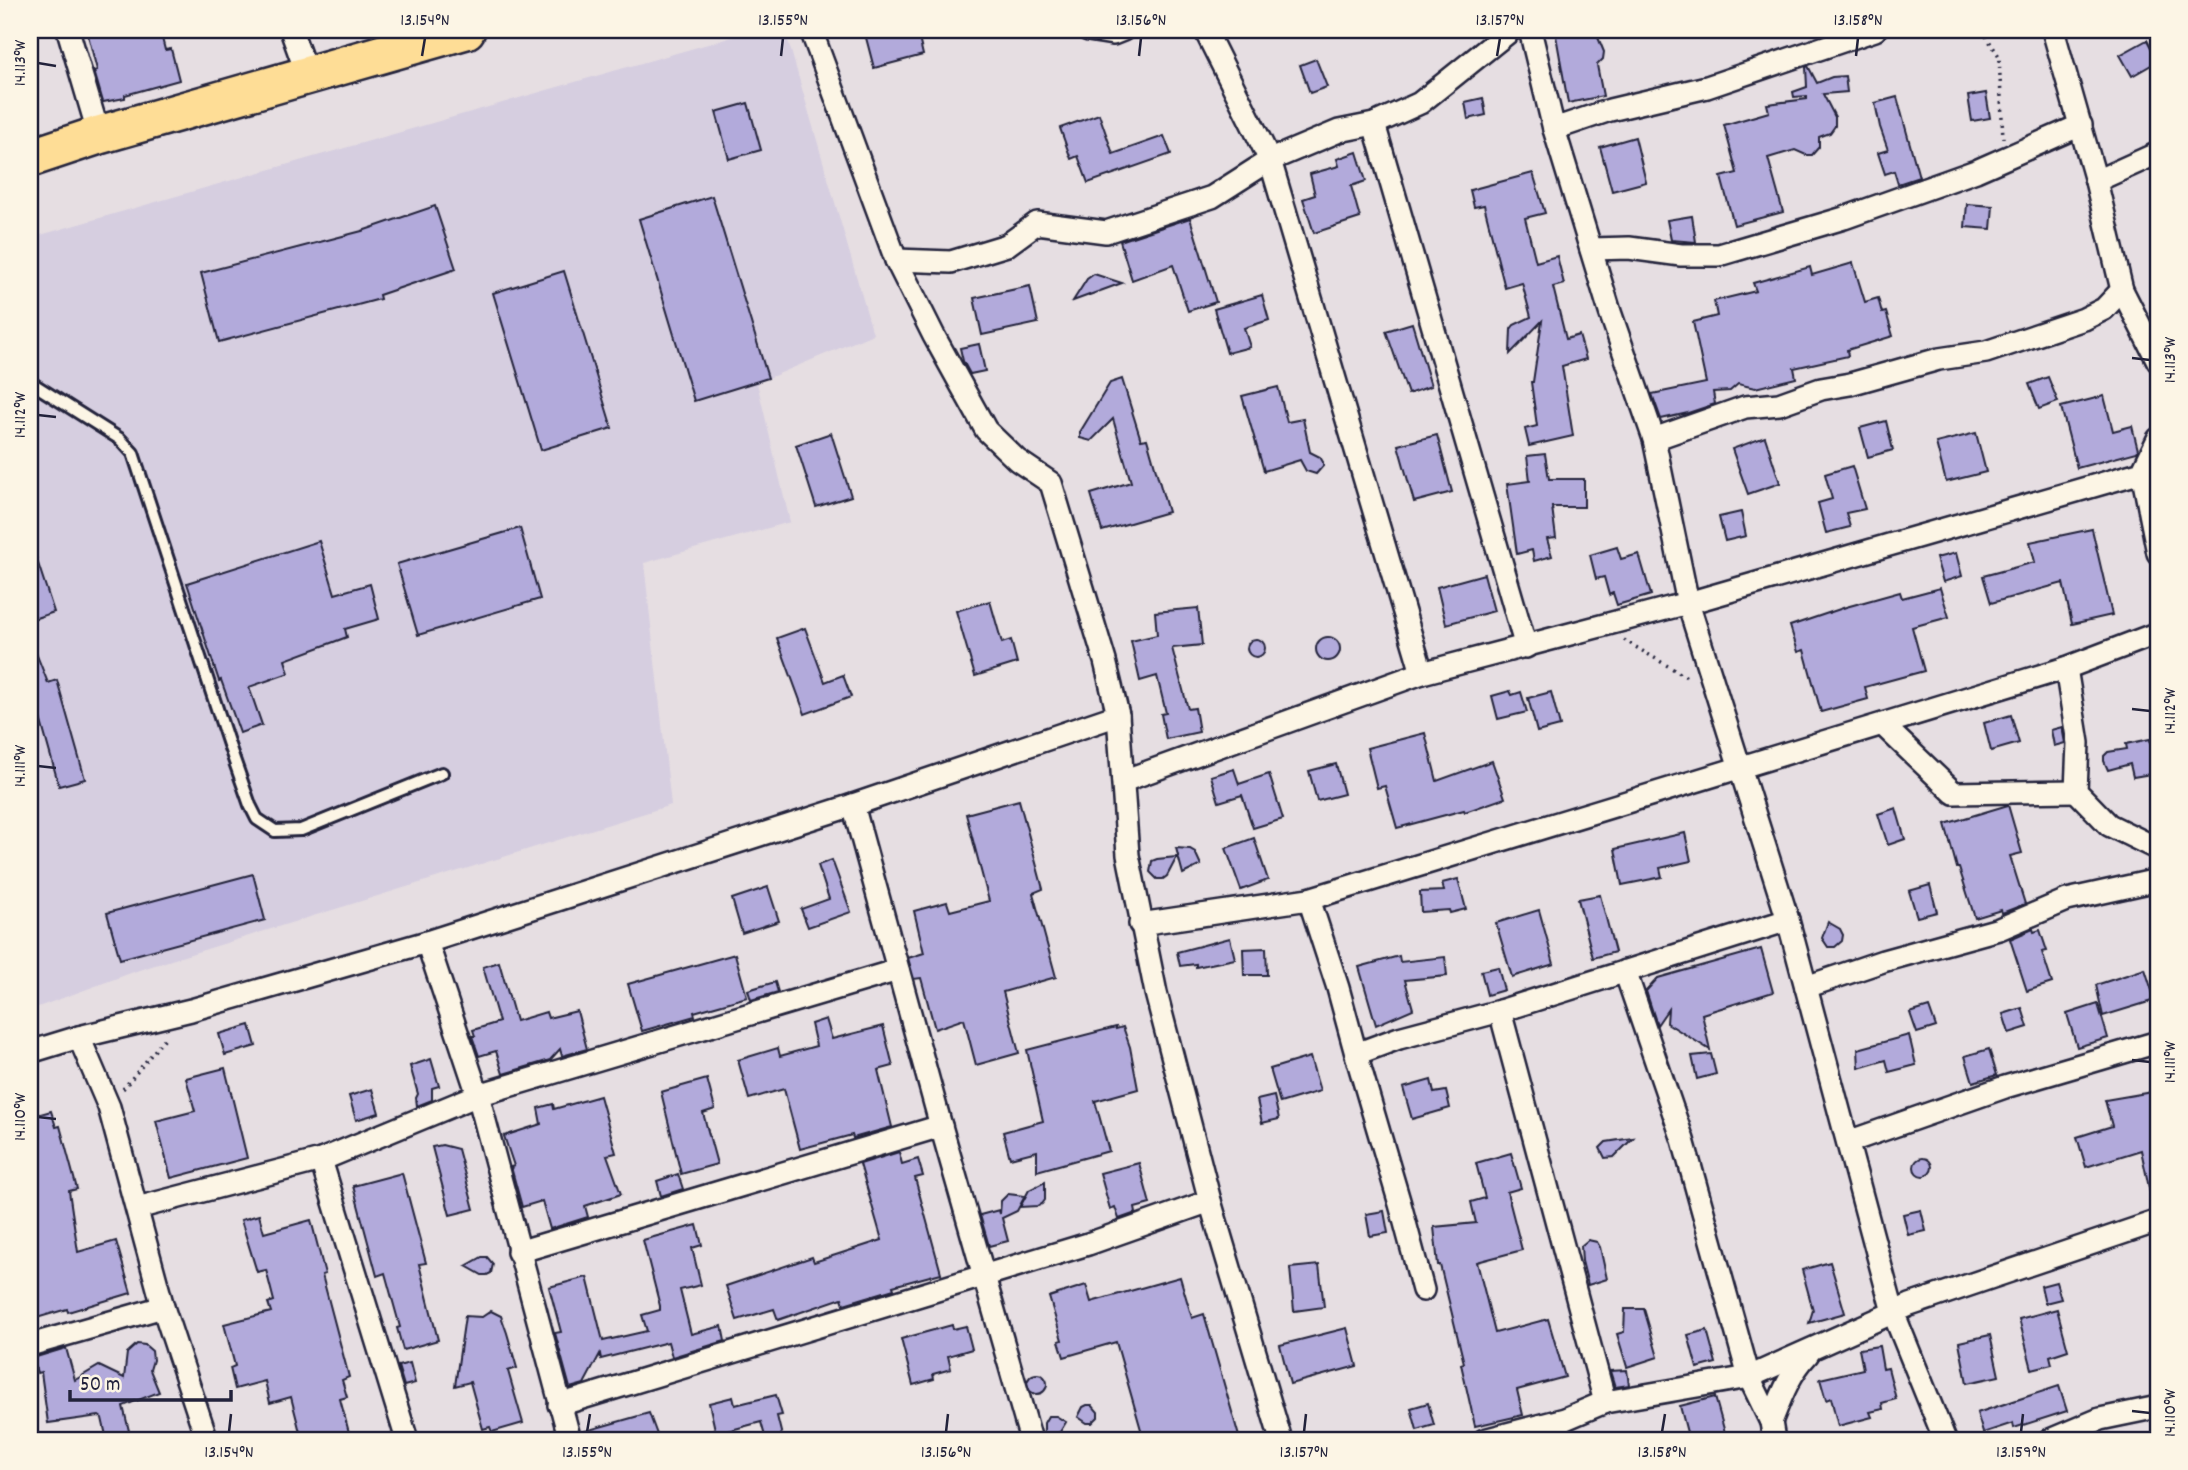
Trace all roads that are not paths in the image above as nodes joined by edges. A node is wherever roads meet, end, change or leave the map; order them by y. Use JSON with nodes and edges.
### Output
{"nodes":[{"id":1,"x":68,"y":30,"type":"edge"},
{"id":2,"x":291,"y":30,"type":"edge"},
{"id":3,"x":466,"y":30,"type":"edge"},
{"id":4,"x":811,"y":30,"type":"edge"},
{"id":5,"x":1088,"y":30,"type":"edge"},
{"id":6,"x":1123,"y":30,"type":"edge"},
{"id":7,"x":1205,"y":30,"type":"edge"},
{"id":8,"x":1511,"y":30,"type":"edge"},
{"id":9,"x":1530,"y":30,"type":"edge"},
{"id":10,"x":1875,"y":30,"type":"edge"},
{"id":11,"x":2053,"y":30,"type":"edge"},
{"id":12,"x":307,"y":77,"type":"junction"},
{"id":13,"x":1374,"y":124,"type":"junction"},
{"id":14,"x":2081,"y":125,"type":"junction"},
{"id":15,"x":1554,"y":129,"type":"junction"},
{"id":16,"x":99,"y":135,"type":"junction"},
{"id":17,"x":2158,"y":153,"type":"edge"},
{"id":18,"x":30,"y":158,"type":"edge"},
{"id":19,"x":1270,"y":160,"type":"junction"},
{"id":20,"x":2096,"y":181,"type":"junction"},
{"id":21,"x":1591,"y":249,"type":"junction"},
{"id":22,"x":896,"y":260,"type":"junction"},
{"id":23,"x":2122,"y":290,"type":"junction"},
{"id":24,"x":2157,"y":358,"type":"edge"},
{"id":25,"x":30,"y":382,"type":"edge"},
{"id":26,"x":1654,"y":439,"type":"junction"},
{"id":27,"x":2158,"y":439,"type":"edge"},
{"id":28,"x":2143,"y":472,"type":"junction"},
{"id":29,"x":2158,"y":553,"type":"edge"},
{"id":30,"x":1688,"y":603,"type":"junction"},
{"id":31,"x":2158,"y":633,"type":"edge"},
{"id":32,"x":1526,"y":647,"type":"junction"},
{"id":33,"x":2066,"y":668,"type":"junction"},
{"id":34,"x":1422,"y":674,"type":"junction"},
{"id":35,"x":1118,"y":715,"type":"junction"},
{"id":36,"x":1883,"y":725,"type":"junction"},
{"id":37,"x":1739,"y":768,"type":"junction"},
{"id":38,"x":442,"y":773,"type":"dead end"},
{"id":39,"x":1123,"y":781,"type":"junction"},
{"id":40,"x":2077,"y":791,"type":"junction"},
{"id":41,"x":853,"y":805,"type":"junction"},
{"id":42,"x":2158,"y":849,"type":"edge"},
{"id":43,"x":2158,"y":880,"type":"edge"},
{"id":44,"x":1309,"y":899,"type":"junction"},
{"id":45,"x":1788,"y":920,"type":"junction"},
{"id":46,"x":1140,"y":924,"type":"junction"},
{"id":47,"x":428,"y":942,"type":"junction"},
{"id":48,"x":898,"y":970,"type":"junction"},
{"id":49,"x":1625,"y":971,"type":"junction"},
{"id":50,"x":1806,"y":987,"type":"junction"},
{"id":51,"x":1500,"y":1012,"type":"junction"},
{"id":52,"x":79,"y":1037,"type":"junction"},
{"id":53,"x":2158,"y":1042,"type":"edge"},
{"id":54,"x":30,"y":1052,"type":"edge"},
{"id":55,"x":1356,"y":1054,"type":"junction"},
{"id":56,"x":478,"y":1095,"type":"junction"},
{"id":57,"x":941,"y":1126,"type":"junction"},
{"id":58,"x":1848,"y":1142,"type":"junction"},
{"id":59,"x":321,"y":1160,"type":"junction"},
{"id":60,"x":1210,"y":1201,"type":"junction"},
{"id":61,"x":137,"y":1208,"type":"junction"},
{"id":62,"x":2158,"y":1221,"type":"edge"},
{"id":63,"x":518,"y":1252,"type":"junction"},
{"id":64,"x":985,"y":1274,"type":"junction"},
{"id":65,"x":1423,"y":1290,"type":"dead end"},
{"id":66,"x":163,"y":1307,"type":"junction"},
{"id":67,"x":1893,"y":1312,"type":"junction"},
{"id":68,"x":30,"y":1345,"type":"edge"},
{"id":69,"x":1811,"y":1350,"type":"junction"},
{"id":70,"x":1749,"y":1377,"type":"junction"},
{"id":71,"x":1605,"y":1402,"type":"junction"},
{"id":72,"x":559,"y":1405,"type":"junction"},
{"id":73,"x":2158,"y":1407,"type":"edge"},
{"id":74,"x":1772,"y":1431,"type":"edge"},
{"id":75,"x":207,"y":1440,"type":"edge"},
{"id":76,"x":407,"y":1440,"type":"edge"},
{"id":77,"x":570,"y":1440,"type":"edge"},
{"id":78,"x":1031,"y":1440,"type":"edge"},
{"id":79,"x":1281,"y":1440,"type":"edge"},
{"id":80,"x":1484,"y":1440,"type":"edge"},
{"id":81,"x":1945,"y":1440,"type":"edge"},
{"id":82,"x":2050,"y":1440,"type":"edge"}],
"edges":[{"from":1,"to":16,"type":"street"},
{"from":2,"to":12,"type":"street"},
{"from":3,"to":12,"type":"highway"},
{"from":4,"to":22,"type":"street"},
{"from":5,"to":6,"type":"street"},
{"from":7,"to":19,"type":"street"},
{"from":8,"to":13,"type":"street"},
{"from":9,"to":15,"type":"street"},
{"from":10,"to":15,"type":"street"},
{"from":11,"to":14,"type":"street"},
{"from":12,"to":16,"type":"highway"},
{"from":13,"to":19,"type":"street"},
{"from":13,"to":32,"type":"street"},
{"from":14,"to":20,"type":"street"},
{"from":14,"to":21,"type":"street"},
{"from":15,"to":21,"type":"street"},
{"from":16,"to":18,"type":"highway"},
{"from":17,"to":20,"type":"street"},
{"from":19,"to":22,"type":"street"},
{"from":19,"to":34,"type":"street"},
{"from":20,"to":23,"type":"street"},
{"from":21,"to":26,"type":"street"},
{"from":22,"to":35,"type":"street"},
{"from":23,"to":24,"type":"street"},
{"from":23,"to":26,"type":"street"},
{"from":25,"to":38,"type":"lane"},
{"from":26,"to":30,"type":"street"},
{"from":27,"to":28,"type":"street"},
{"from":28,"to":29,"type":"street"},
{"from":28,"to":30,"type":"street"},
{"from":30,"to":32,"type":"street"},
{"from":30,"to":37,"type":"street"},
{"from":31,"to":33,"type":"street"},
{"from":32,"to":34,"type":"street"},
{"from":33,"to":36,"type":"street"},
{"from":33,"to":40,"type":"street"},
{"from":34,"to":39,"type":"street"},
{"from":35,"to":39,"type":"street"},
{"from":35,"to":41,"type":"street"},
{"from":36,"to":37,"type":"street"},
{"from":36,"to":40,"type":"street"},
{"from":37,"to":44,"type":"street"},
{"from":37,"to":45,"type":"street"},
{"from":39,"to":46,"type":"street"},
{"from":40,"to":42,"type":"street"},
{"from":41,"to":47,"type":"street"},
{"from":41,"to":48,"type":"street"},
{"from":43,"to":50,"type":"street"},
{"from":44,"to":46,"type":"street"},
{"from":44,"to":55,"type":"street"},
{"from":45,"to":49,"type":"street"},
{"from":45,"to":50,"type":"street"},
{"from":46,"to":60,"type":"street"},
{"from":47,"to":52,"type":"street"},
{"from":47,"to":56,"type":"street"},
{"from":48,"to":56,"type":"street"},
{"from":48,"to":57,"type":"street"},
{"from":49,"to":51,"type":"street"},
{"from":49,"to":70,"type":"street"},
{"from":50,"to":58,"type":"street"},
{"from":51,"to":55,"type":"street"},
{"from":51,"to":71,"type":"street"},
{"from":52,"to":54,"type":"street"},
{"from":52,"to":61,"type":"street"},
{"from":53,"to":58,"type":"street"},
{"from":55,"to":65,"type":"street"},
{"from":56,"to":59,"type":"street"},
{"from":56,"to":63,"type":"street"},
{"from":57,"to":63,"type":"street"},
{"from":57,"to":64,"type":"street"},
{"from":58,"to":67,"type":"street"},
{"from":59,"to":61,"type":"street"},
{"from":59,"to":76,"type":"street"},
{"from":60,"to":64,"type":"street"},
{"from":60,"to":79,"type":"street"},
{"from":61,"to":66,"type":"street"},
{"from":62,"to":67,"type":"street"},
{"from":63,"to":72,"type":"street"},
{"from":64,"to":72,"type":"street"},
{"from":64,"to":78,"type":"street"},
{"from":66,"to":68,"type":"street"},
{"from":66,"to":75,"type":"street"},
{"from":67,"to":69,"type":"street"},
{"from":67,"to":81,"type":"street"},
{"from":69,"to":70,"type":"street"},
{"from":69,"to":74,"type":"street"},
{"from":70,"to":71,"type":"street"},
{"from":70,"to":74,"type":"street"},
{"from":71,"to":80,"type":"street"},
{"from":72,"to":77,"type":"street"},
{"from":73,"to":82,"type":"street"}]}
